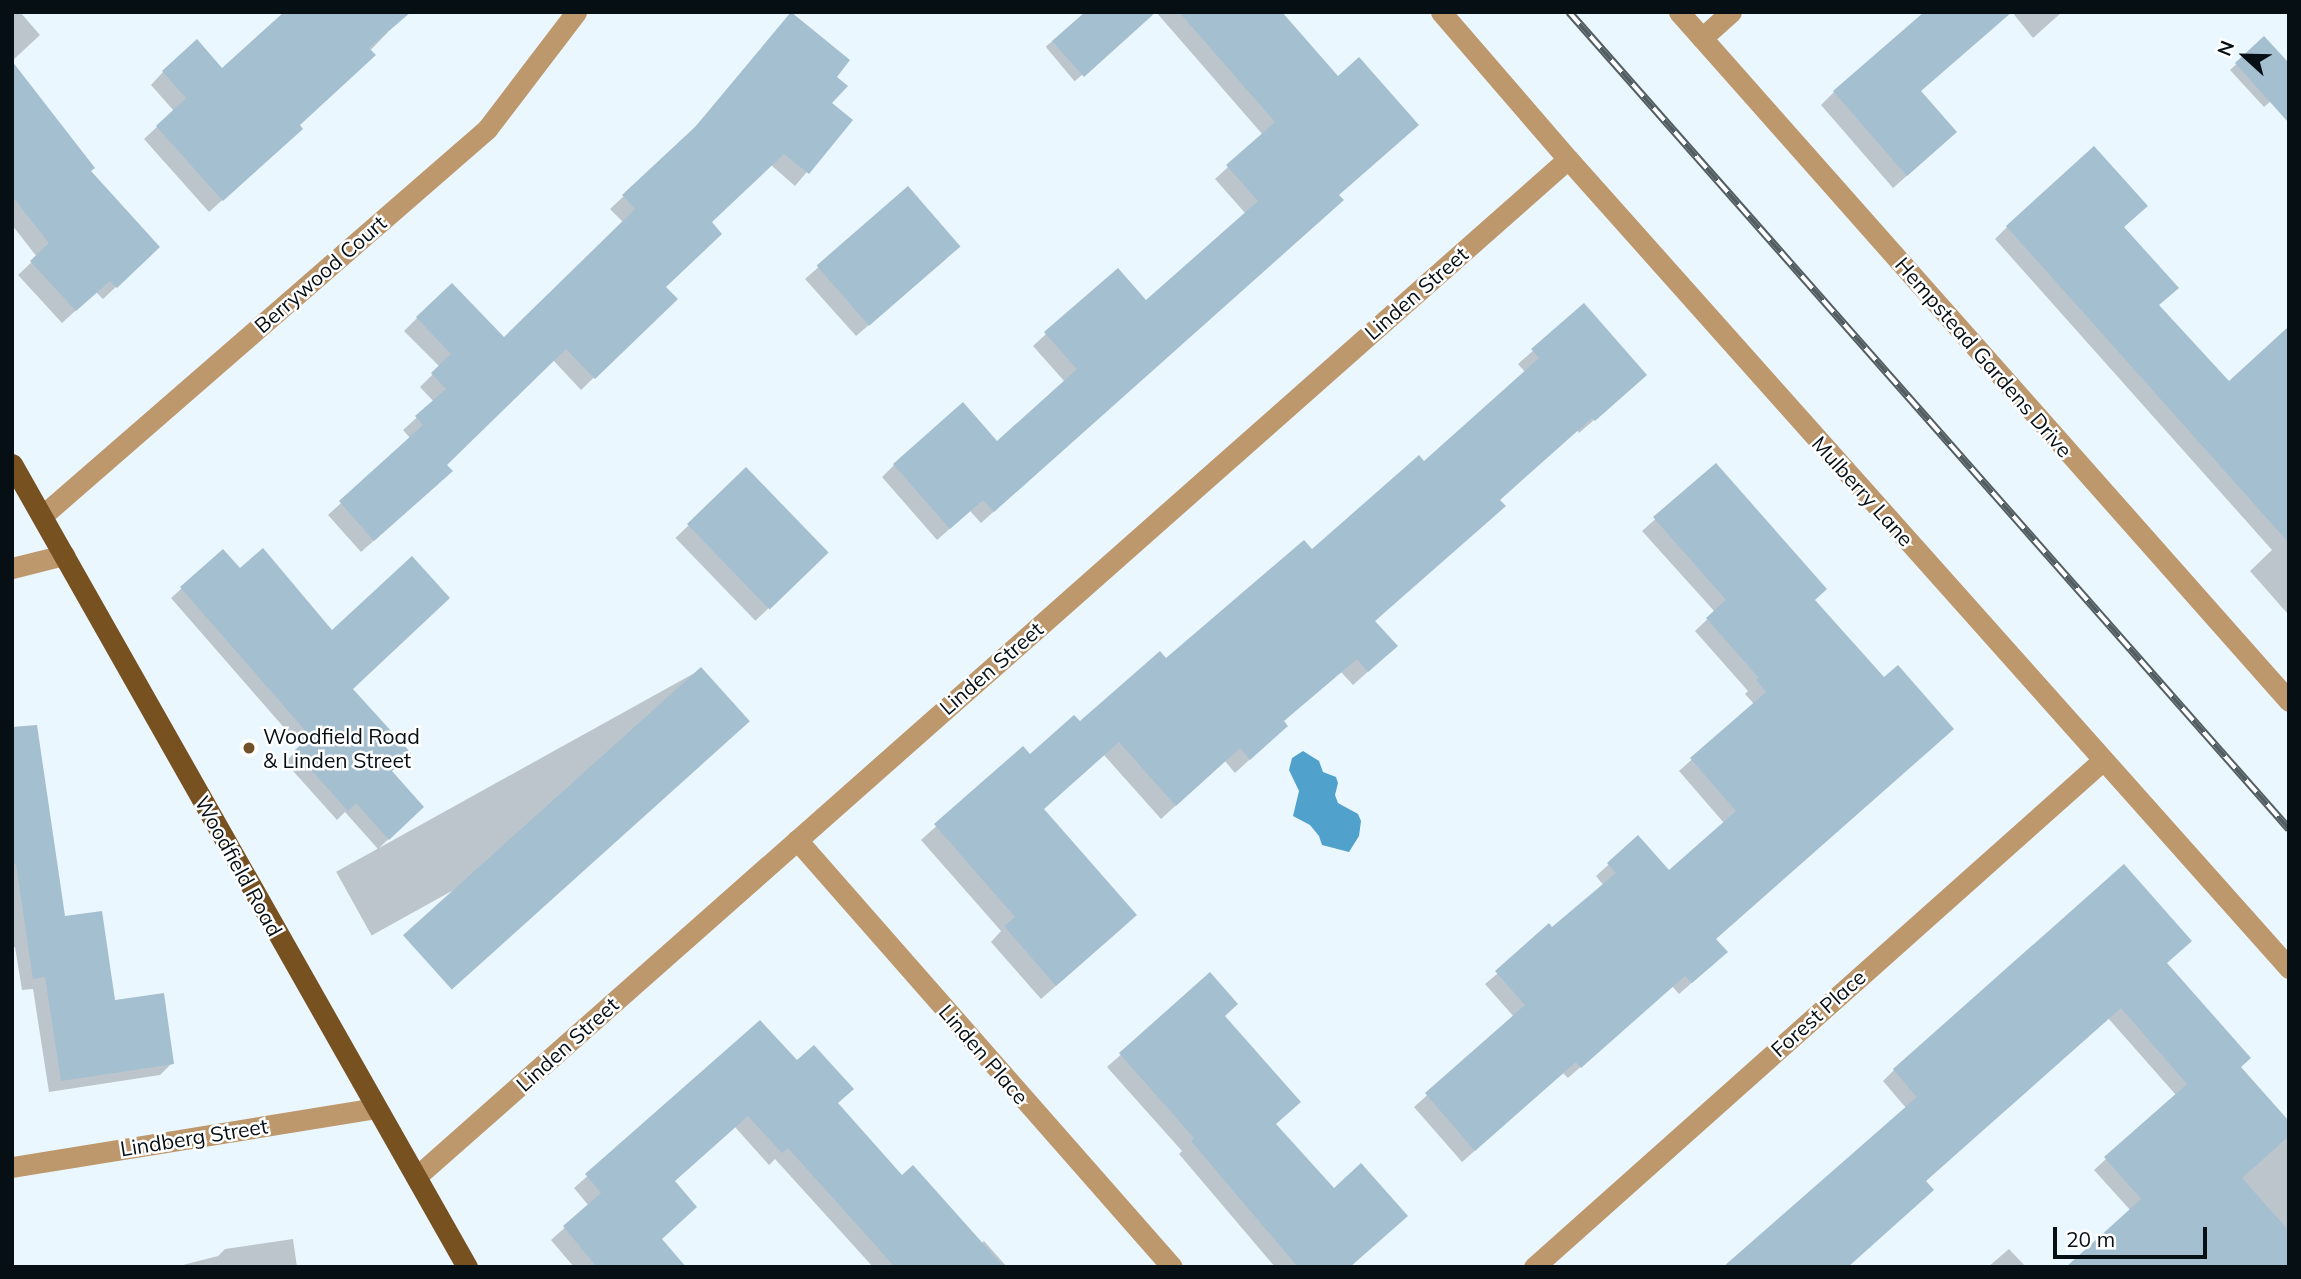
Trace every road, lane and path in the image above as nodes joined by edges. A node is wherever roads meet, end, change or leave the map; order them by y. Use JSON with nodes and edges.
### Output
{"nodes":[{"id":1,"x":576,"y":12,"type":"edge"},
{"id":2,"x":1441,"y":12,"type":"edge"},
{"id":3,"x":1679,"y":12,"type":"edge"},
{"id":4,"x":1731,"y":12,"type":"edge"},
{"id":5,"x":1702,"y":38,"type":"junction"},
{"id":6,"x":1568,"y":159,"type":"junction"},
{"id":7,"x":12,"y":464,"type":"edge"},
{"id":8,"x":42,"y":516,"type":"junction"},
{"id":9,"x":64,"y":555,"type":"junction"},
{"id":10,"x":12,"y":568,"type":"edge"},
{"id":11,"x":2289,"y":701,"type":"edge"},
{"id":12,"x":2103,"y":760,"type":"junction"},
{"id":13,"x":797,"y":840,"type":"junction"},
{"id":14,"x":2289,"y":968,"type":"edge"},
{"id":15,"x":375,"y":1108,"type":"junction"},
{"id":16,"x":12,"y":1167,"type":"edge"},
{"id":17,"x":416,"y":1177,"type":"junction"},
{"id":18,"x":467,"y":1267,"type":"edge"},
{"id":19,"x":1172,"y":1267,"type":"edge"},
{"id":20,"x":1534,"y":1267,"type":"edge"}],
"edges":[{"from":1,"to":8,"type":"street","name":"Berrywood Court"},
{"from":2,"to":6,"type":"street","name":"Mulberry Lane"},
{"from":3,"to":5,"type":"street","name":"Hempstead Gardens Drive"},
{"from":4,"to":5,"type":"street"},
{"from":5,"to":11,"type":"street","name":"Hempstead Gardens Drive"},
{"from":6,"to":12,"type":"street","name":"Mulberry Lane"},
{"from":6,"to":13,"type":"street","name":"Linden Street"},
{"from":7,"to":8,"type":"main road","name":"Woodfield Road"},
{"from":8,"to":9,"type":"main road","name":"Woodfield Road"},
{"from":9,"to":10,"type":"street"},
{"from":9,"to":15,"type":"main road","name":"Woodfield Road"},
{"from":12,"to":14,"type":"street","name":"Mulberry Lane"},
{"from":12,"to":20,"type":"street","name":"Forest Place"},
{"from":13,"to":17,"type":"street","name":"Linden Street"},
{"from":13,"to":19,"type":"street","name":"Linden Place"},
{"from":15,"to":16,"type":"street","name":"Lindberg Street"},
{"from":15,"to":17,"type":"main road","name":"Woodfield Road"},
{"from":17,"to":18,"type":"main road","name":"Woodfield Road"}]}
